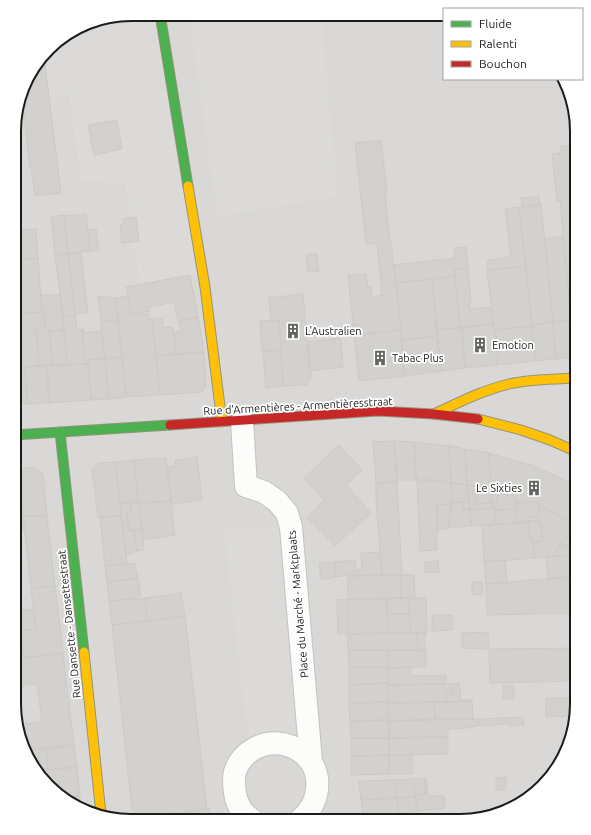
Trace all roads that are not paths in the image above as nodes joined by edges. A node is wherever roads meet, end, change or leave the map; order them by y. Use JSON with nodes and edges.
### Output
{"nodes":[{"id":1,"x":161,"y":21,"type":"edge"},
{"id":2,"x":570,"y":379,"type":"edge"},
{"id":3,"x":433,"y":414,"type":"junction"},
{"id":4,"x":232,"y":422,"type":"junction"},
{"id":5,"x":60,"y":432,"type":"junction"},
{"id":6,"x":21,"y":435,"type":"edge"},
{"id":7,"x":570,"y":449,"type":"edge"},
{"id":8,"x":311,"y":762,"type":"junction"},
{"id":9,"x":101,"y":810,"type":"edge"},
{"id":10,"x":245,"y":814,"type":"edge"},
{"id":11,"x":306,"y":814,"type":"edge"}],
"edges":[{"from":1,"to":4,"type":"street"},
{"from":2,"to":3,"type":"street"},
{"from":3,"to":4,"type":"street","name":"Rue d'Armentières - Armentièresstraat"},
{"from":3,"to":7,"type":"street","name":"Rue d'Armentières - Armentièresstraat"},
{"from":4,"to":5,"type":"street","name":"Rue d'Armentières - Armentièresstraat"},
{"from":4,"to":8,"type":"street","name":"Place du Marché - Marktplaats"},
{"from":5,"to":6,"type":"street","name":"Rue d'Armentières - Armentièresstraat"},
{"from":5,"to":9,"type":"street","name":"Rue Dansette - Dansettestraat"},
{"from":8,"to":10,"type":"street","name":"Place du Marché - Marktplaats"},
{"from":8,"to":11,"type":"street","name":"Place du Marché - Marktplaats"}]}
